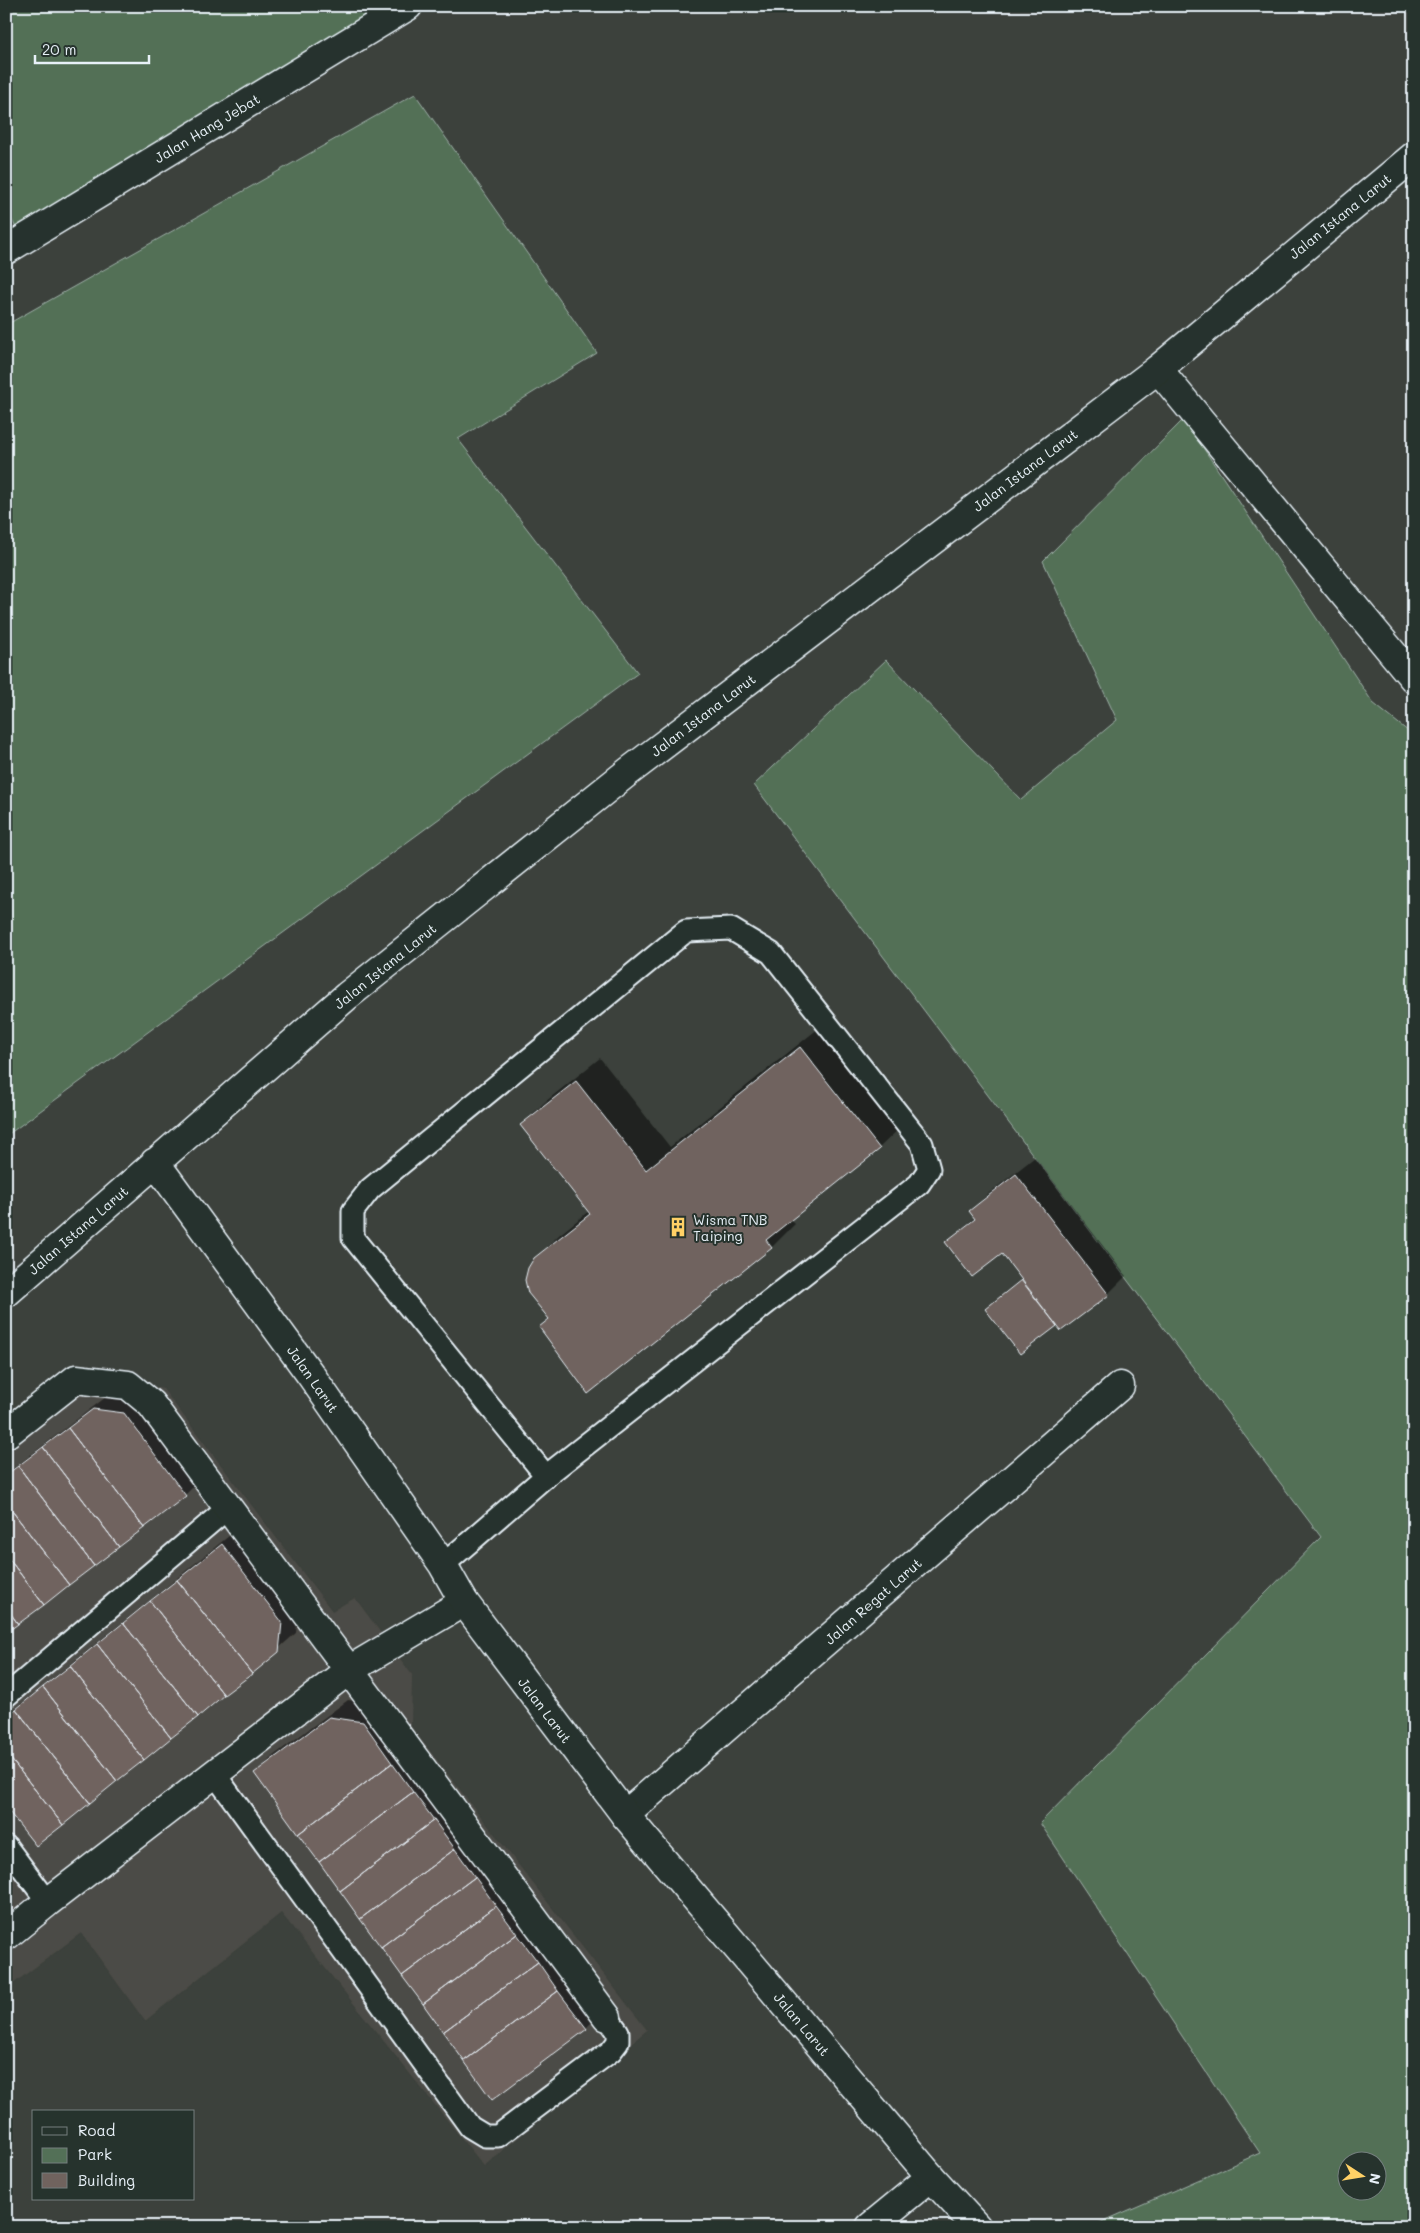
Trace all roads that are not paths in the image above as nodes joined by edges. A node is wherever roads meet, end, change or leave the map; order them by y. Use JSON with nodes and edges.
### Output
{"nodes":[{"id":1,"x":408,"y":6,"type":"edge"},
{"id":2,"x":1414,"y":156,"type":"edge"},
{"id":3,"x":6,"y":250,"type":"edge"},
{"id":4,"x":1158,"y":369,"type":"junction"},
{"id":5,"x":1414,"y":679,"type":"edge"},
{"id":6,"x":155,"y":1162,"type":"junction"},
{"id":7,"x":6,"y":1293,"type":"edge"},
{"id":8,"x":1120,"y":1386,"type":"dead end"},
{"id":9,"x":6,"y":1434,"type":"edge"},
{"id":10,"x":546,"y":1476,"type":"junction"},
{"id":11,"x":229,"y":1508,"type":"junction"},
{"id":12,"x":443,"y":1565,"type":"junction"},
{"id":13,"x":464,"y":1602,"type":"junction"},
{"id":14,"x":349,"y":1670,"type":"junction"},
{"id":15,"x":6,"y":1696,"type":"edge"},
{"id":16,"x":214,"y":1773,"type":"junction"},
{"id":17,"x":625,"y":1816,"type":"junction"},
{"id":18,"x":6,"y":1846,"type":"edge"},
{"id":19,"x":48,"y":1902,"type":"junction"},
{"id":20,"x":6,"y":1936,"type":"edge"},
{"id":21,"x":607,"y":2017,"type":"joint"},
{"id":22,"x":931,"y":2177,"type":"junction"},
{"id":23,"x":877,"y":2225,"type":"edge"},
{"id":24,"x":977,"y":2227,"type":"edge"}],
"edges":[{"from":1,"to":3,"type":"main road","name":"Jalan Hang Jebat"},
{"from":2,"to":4,"type":"main road","name":"Jalan Istana Larut"},
{"from":4,"to":5,"type":"main road"},
{"from":4,"to":6,"type":"main road","name":"Jalan Istana Larut"},
{"from":6,"to":7,"type":"main road","name":"Jalan Istana Larut"},
{"from":6,"to":12,"type":"main road","name":"Jalan Larut"},
{"from":8,"to":17,"type":"main road","name":"Jalan Regat Larut"},
{"from":9,"to":11,"type":"main road"},
{"from":10,"to":10,"type":"lane"},
{"from":10,"to":12,"type":"lane"},
{"from":11,"to":14,"type":"main road"},
{"from":11,"to":15,"type":"lane"},
{"from":12,"to":13,"type":"main road","name":"Jalan Larut"},
{"from":13,"to":14,"type":"main road"},
{"from":13,"to":17,"type":"main road","name":"Jalan Larut"},
{"from":14,"to":16,"type":"main road"},
{"from":14,"to":21,"type":"main road"},
{"from":16,"to":19,"type":"main road"},
{"from":16,"to":21,"type":"lane"},
{"from":17,"to":22,"type":"main road","name":"Jalan Larut"},
{"from":18,"to":19,"type":"lane"},
{"from":19,"to":20,"type":"main road"},
{"from":22,"to":23,"type":"main road"},
{"from":22,"to":24,"type":"main road","name":"Jalan Larut"}]}
